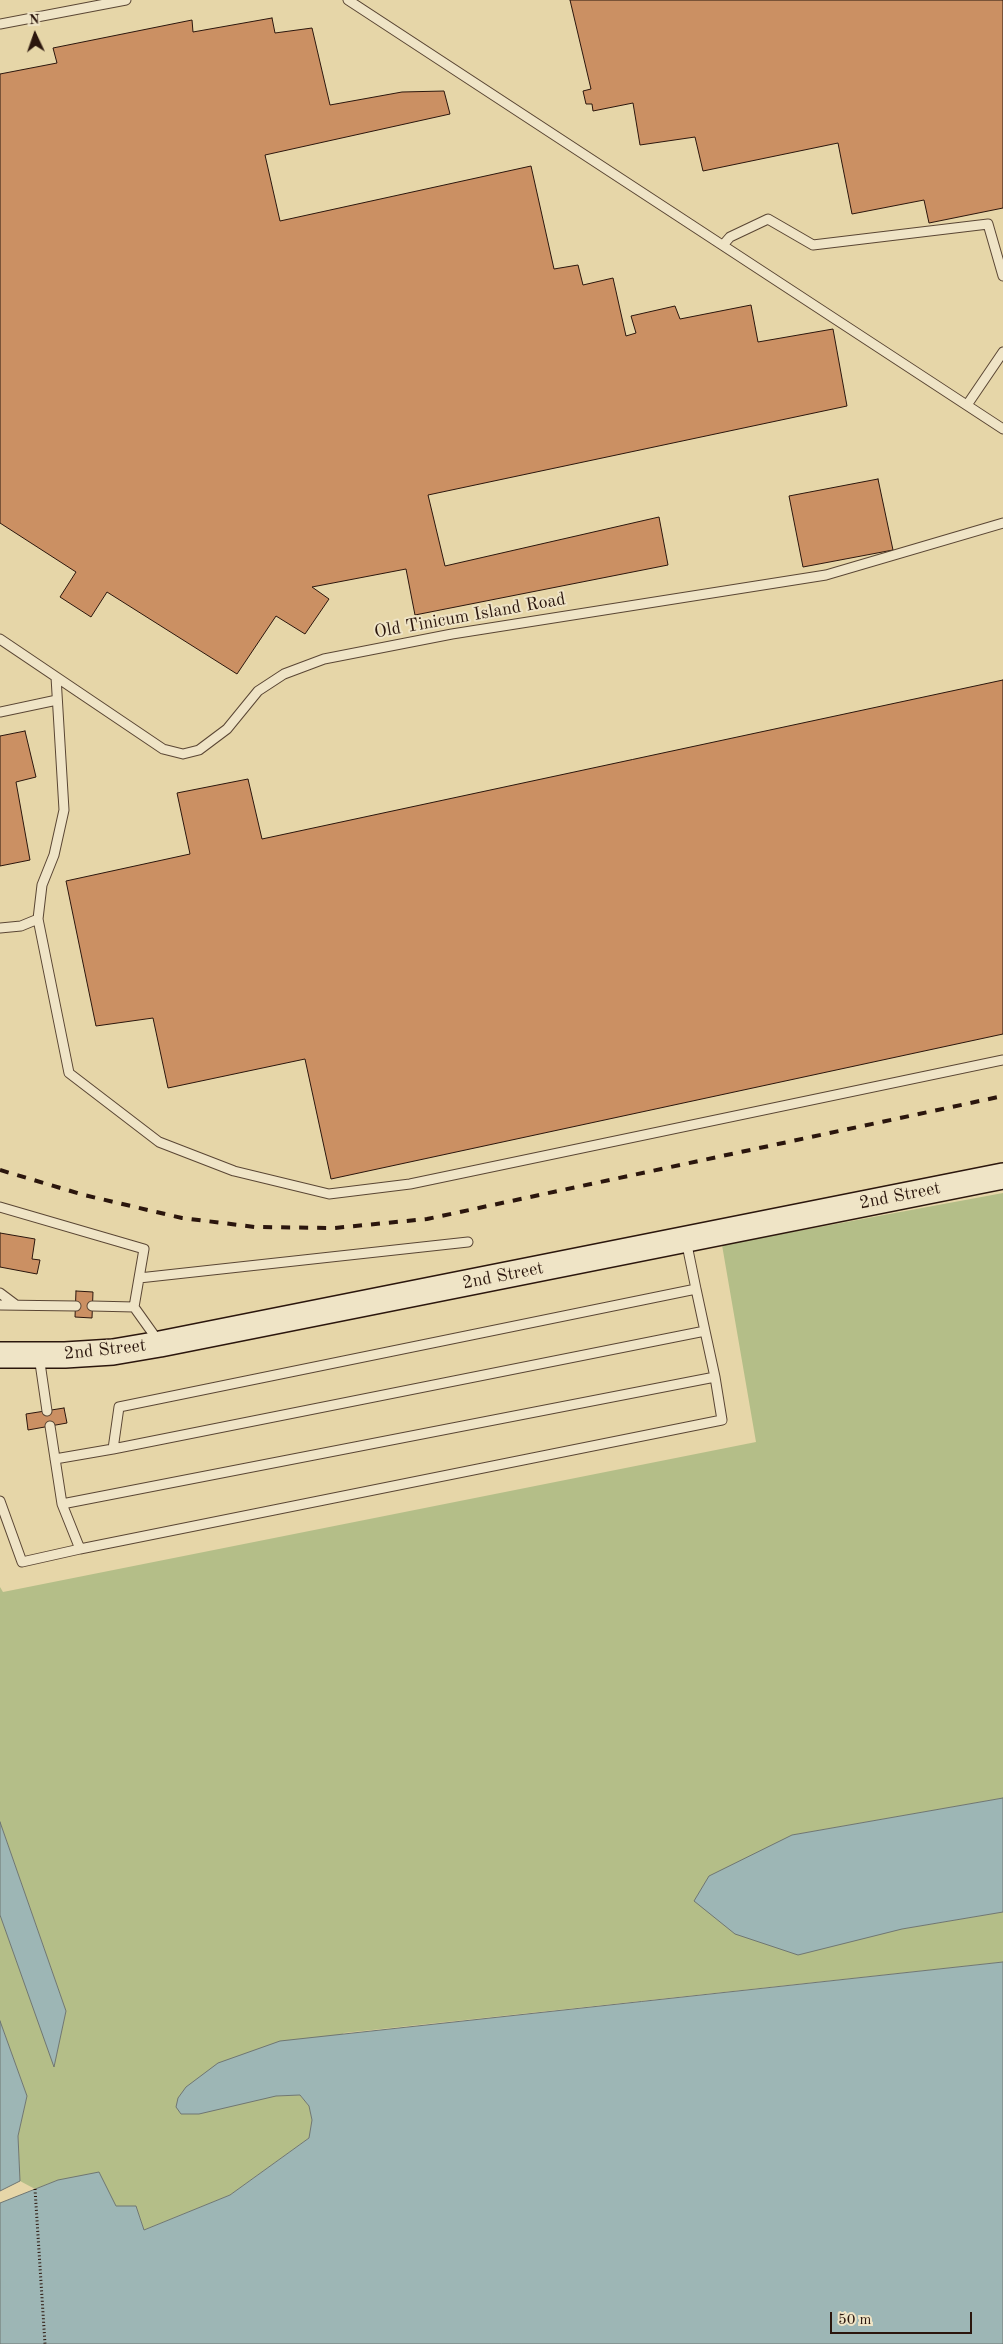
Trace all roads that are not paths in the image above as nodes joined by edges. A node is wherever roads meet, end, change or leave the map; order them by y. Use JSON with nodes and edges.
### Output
{"nodes":[{"id":1,"x":126,"y":0,"type":"edge"},
{"id":2,"x":348,"y":0,"type":"edge"},
{"id":3,"x":0,"y":24,"type":"edge"},
{"id":4,"x":723,"y":245,"type":"junction"},
{"id":5,"x":1003,"y":276,"type":"edge"},
{"id":6,"x":1003,"y":352,"type":"edge"},
{"id":7,"x":967,"y":405,"type":"junction"},
{"id":8,"x":1003,"y":429,"type":"edge"},
{"id":9,"x":1003,"y":523,"type":"edge"},
{"id":10,"x":0,"y":639,"type":"edge"},
{"id":11,"x":56,"y":677,"type":"junction"},
{"id":12,"x":57,"y":700,"type":"junction"},
{"id":13,"x":0,"y":712,"type":"edge"},
{"id":14,"x":38,"y":919,"type":"junction"},
{"id":15,"x":0,"y":928,"type":"edge"},
{"id":16,"x":1003,"y":1060,"type":"edge"},
{"id":17,"x":1003,"y":1176,"type":"edge"},
{"id":18,"x":0,"y":1207,"type":"edge"},
{"id":19,"x":686,"y":1239,"type":"junction"},
{"id":20,"x":468,"y":1242,"type":"dead end"},
{"id":21,"x":139,"y":1278,"type":"junction"},
{"id":22,"x":696,"y":1289,"type":"junction"},
{"id":23,"x":0,"y":1293,"type":"edge"},
{"id":24,"x":0,"y":1305,"type":"edge"},
{"id":25,"x":16,"y":1305,"type":"junction"},
{"id":26,"x":76,"y":1306,"type":"dead end"},
{"id":27,"x":92,"y":1306,"type":"dead end"},
{"id":28,"x":134,"y":1307,"type":"junction"},
{"id":29,"x":705,"y":1331,"type":"junction"},
{"id":30,"x":160,"y":1344,"type":"junction"},
{"id":31,"x":0,"y":1355,"type":"edge"},
{"id":32,"x":39,"y":1355,"type":"junction"},
{"id":33,"x":715,"y":1377,"type":"junction"},
{"id":34,"x":47,"y":1411,"type":"dead end"},
{"id":35,"x":50,"y":1426,"type":"dead end"},
{"id":36,"x":113,"y":1449,"type":"junction"},
{"id":37,"x":54,"y":1459,"type":"junction"},
{"id":38,"x":0,"y":1501,"type":"edge"},
{"id":39,"x":62,"y":1504,"type":"junction"},
{"id":40,"x":80,"y":1549,"type":"junction"}],
"edges":[{"from":1,"to":3,"type":"lane"},
{"from":2,"to":4,"type":"lane"},
{"from":4,"to":5,"type":"lane"},
{"from":4,"to":7,"type":"lane"},
{"from":6,"to":7,"type":"lane"},
{"from":7,"to":8,"type":"lane"},
{"from":9,"to":11,"type":"lane","name":"Old Tinicum Island Road"},
{"from":10,"to":11,"type":"lane","name":"Old Tinicum Island Road"},
{"from":11,"to":12,"type":"lane"},
{"from":12,"to":13,"type":"lane"},
{"from":12,"to":14,"type":"lane"},
{"from":14,"to":15,"type":"lane"},
{"from":14,"to":16,"type":"lane"},
{"from":17,"to":19,"type":"street","name":"2nd Street"},
{"from":18,"to":21,"type":"lane"},
{"from":19,"to":22,"type":"lane"},
{"from":19,"to":30,"type":"street","name":"2nd Street"},
{"from":20,"to":21,"type":"lane"},
{"from":21,"to":28,"type":"lane"},
{"from":22,"to":29,"type":"lane"},
{"from":22,"to":36,"type":"lane"},
{"from":23,"to":25,"type":"lane"},
{"from":24,"to":25,"type":"lane"},
{"from":25,"to":26,"type":"lane"},
{"from":27,"to":28,"type":"lane"},
{"from":28,"to":30,"type":"lane"},
{"from":29,"to":33,"type":"lane"},
{"from":29,"to":36,"type":"lane"},
{"from":30,"to":32,"type":"street","name":"2nd Street"},
{"from":31,"to":32,"type":"street","name":"2nd Street"},
{"from":32,"to":34,"type":"lane"},
{"from":33,"to":39,"type":"lane"},
{"from":33,"to":40,"type":"lane"},
{"from":35,"to":37,"type":"lane"},
{"from":36,"to":37,"type":"lane"},
{"from":37,"to":39,"type":"lane"},
{"from":38,"to":40,"type":"lane"},
{"from":39,"to":40,"type":"lane"}]}
